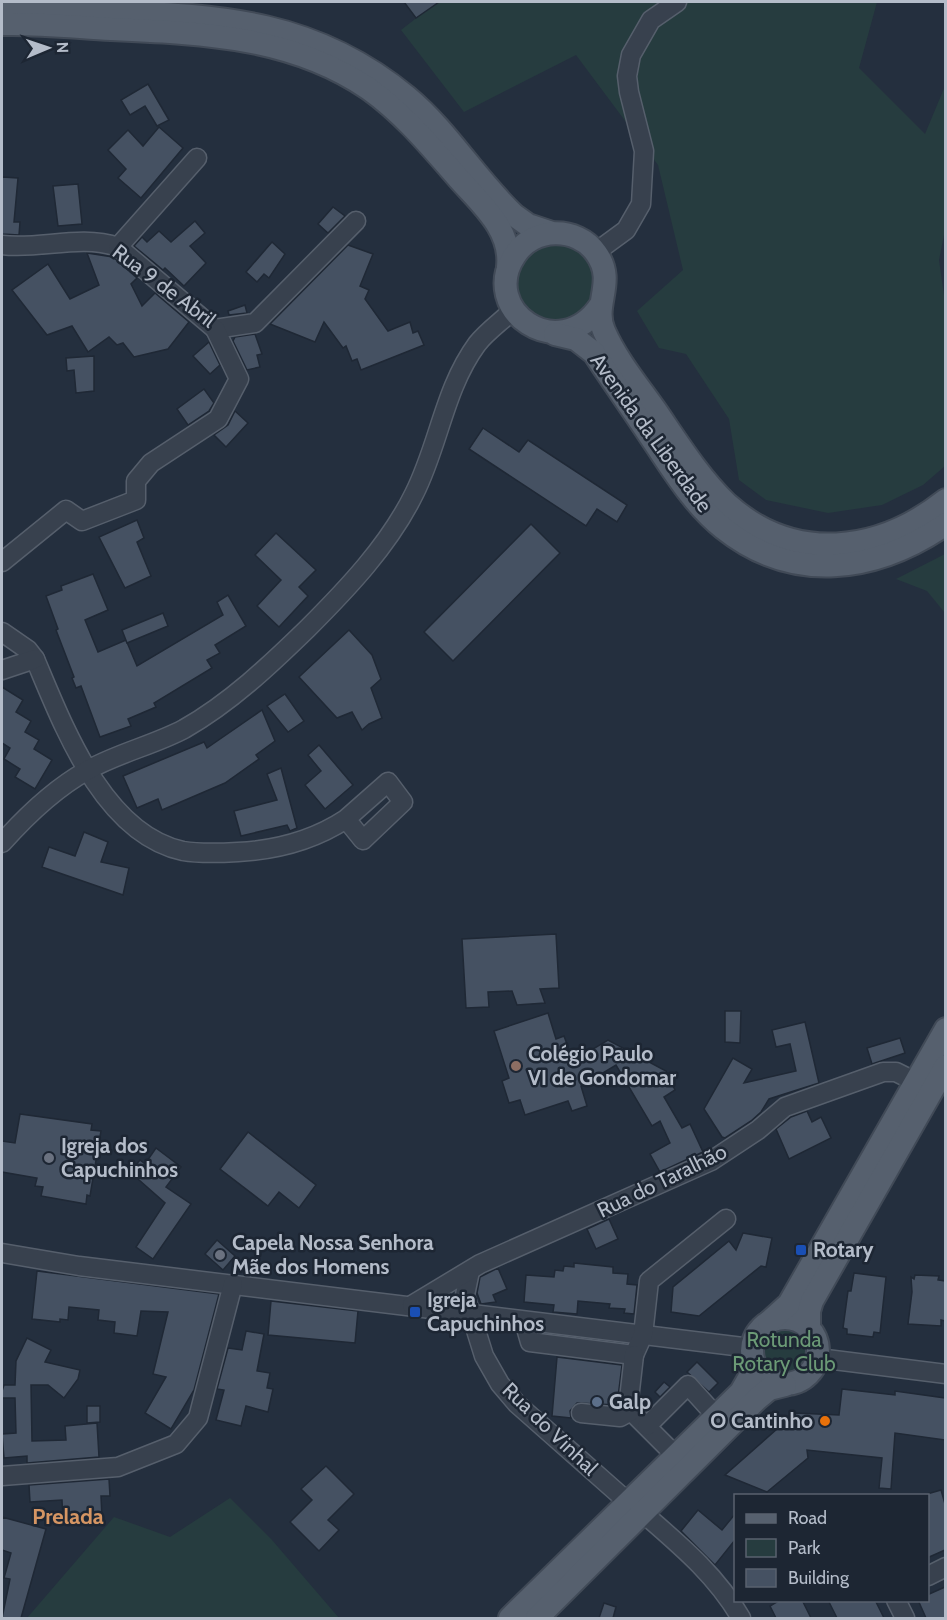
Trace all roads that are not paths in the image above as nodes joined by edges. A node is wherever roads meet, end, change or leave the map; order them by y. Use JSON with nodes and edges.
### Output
{"nodes":[{"id":1,"x":677,"y":2,"type":"edge"},
{"id":2,"x":2,"y":6,"type":"edge"},
{"id":3,"x":2,"y":24,"type":"edge"},
{"id":4,"x":197,"y":158,"type":"dead end"},
{"id":5,"x":356,"y":221,"type":"dead end"},
{"id":6,"x":552,"y":233,"type":"junction"},
{"id":7,"x":2,"y":245,"type":"edge"},
{"id":8,"x":118,"y":248,"type":"junction"},
{"id":9,"x":596,"y":252,"type":"junction"},
{"id":10,"x":508,"y":267,"type":"junction"},
{"id":11,"x":600,"y":306,"type":"junction"},
{"id":12,"x":513,"y":310,"type":"junction"},
{"id":13,"x":215,"y":329,"type":"junction"},
{"id":14,"x":553,"y":333,"type":"junction"},
{"id":15,"x":945,"y":500,"type":"edge"},
{"id":16,"x":945,"y":524,"type":"edge"},
{"id":17,"x":2,"y":562,"type":"edge"},
{"id":18,"x":2,"y":632,"type":"edge"},
{"id":19,"x":34,"y":658,"type":"junction"},
{"id":20,"x":2,"y":670,"type":"edge"},
{"id":21,"x":88,"y":770,"type":"junction"},
{"id":22,"x":346,"y":819,"type":"dead end"},
{"id":23,"x":2,"y":843,"type":"edge"},
{"id":24,"x":945,"y":1029,"type":"edge"},
{"id":25,"x":945,"y":1066,"type":"edge"},
{"id":26,"x":916,"y":1082,"type":"junction"},
{"id":27,"x":726,"y":1219,"type":"dead end"},
{"id":28,"x":2,"y":1253,"type":"edge"},
{"id":29,"x":470,"y":1271,"type":"junction"},
{"id":30,"x":233,"y":1284,"type":"junction"},
{"id":31,"x":412,"y":1305,"type":"junction"},
{"id":32,"x":470,"y":1314,"type":"junction"},
{"id":33,"x":524,"y":1322,"type":"junction"},
{"id":34,"x":768,"y":1322,"type":"junction"},
{"id":35,"x":809,"y":1328,"type":"junction"},
{"id":36,"x":643,"y":1335,"type":"junction"},
{"id":37,"x":752,"y":1354,"type":"junction"},
{"id":38,"x":634,"y":1355,"type":"junction"},
{"id":39,"x":818,"y":1358,"type":"junction"},
{"id":40,"x":945,"y":1374,"type":"edge"},
{"id":41,"x":785,"y":1385,"type":"junction"},
{"id":42,"x":631,"y":1411,"type":"junction"},
{"id":43,"x":581,"y":1413,"type":"dead end"},
{"id":44,"x":716,"y":1416,"type":"junction"},
{"id":45,"x":647,"y":1426,"type":"junction"},
{"id":46,"x":676,"y":1456,"type":"junction"},
{"id":47,"x":2,"y":1476,"type":"edge"},
{"id":48,"x":636,"y":1508,"type":"junction"},
{"id":49,"x":945,"y":1567,"type":"edge"},
{"id":50,"x":929,"y":1575,"type":"edge"},
{"id":51,"x":733,"y":1598,"type":"edge"},
{"id":52,"x":735,"y":1602,"type":"edge"},
{"id":53,"x":897,"y":1602,"type":"edge"},
{"id":54,"x":510,"y":1618,"type":"edge"},
{"id":55,"x":537,"y":1618,"type":"edge"},
{"id":56,"x":741,"y":1618,"type":"edge"},
{"id":57,"x":905,"y":1618,"type":"edge"}],
"edges":[{"from":1,"to":9,"type":"street"},
{"from":2,"to":6,"type":"main road"},
{"from":3,"to":10,"type":"main road"},
{"from":4,"to":8,"type":"street"},
{"from":5,"to":13,"type":"street","name":"Rua 9 de Abril"},
{"from":6,"to":9,"type":"main road"},
{"from":6,"to":10,"type":"main road"},
{"from":7,"to":8,"type":"street","name":"Rua 9 de Abril"},
{"from":8,"to":13,"type":"street","name":"Rua 9 de Abril"},
{"from":9,"to":11,"type":"main road"},
{"from":10,"to":12,"type":"main road"},
{"from":11,"to":14,"type":"main road"},
{"from":11,"to":15,"type":"main road","name":"Avenida da Liberdade"},
{"from":12,"to":14,"type":"main road"},
{"from":12,"to":21,"type":"street"},
{"from":13,"to":17,"type":"street"},
{"from":14,"to":16,"type":"main road","name":"Avenida da Liberdade"},
{"from":18,"to":19,"type":"street"},
{"from":19,"to":20,"type":"street"},
{"from":19,"to":21,"type":"street"},
{"from":21,"to":22,"type":"street"},
{"from":21,"to":23,"type":"street"},
{"from":24,"to":26,"type":"main road"},
{"from":25,"to":35,"type":"main road"},
{"from":26,"to":29,"type":"street","name":"Rua do Taralhão"},
{"from":26,"to":34,"type":"main road"},
{"from":27,"to":36,"type":"street"},
{"from":28,"to":30,"type":"street"},
{"from":29,"to":31,"type":"street","name":"Rua do Taralhão"},
{"from":29,"to":32,"type":"street"},
{"from":30,"to":31,"type":"street"},
{"from":30,"to":47,"type":"street"},
{"from":31,"to":32,"type":"street"},
{"from":32,"to":33,"type":"street"},
{"from":32,"to":48,"type":"street","name":"Rua do Vinhal"},
{"from":33,"to":36,"type":"street"},
{"from":33,"to":38,"type":"street"},
{"from":34,"to":35,"type":"main road"},
{"from":34,"to":37,"type":"main road"},
{"from":35,"to":39,"type":"main road"},
{"from":36,"to":37,"type":"street"},
{"from":36,"to":38,"type":"street"},
{"from":37,"to":41,"type":"main road"},
{"from":37,"to":44,"type":"main road"},
{"from":38,"to":42,"type":"street"},
{"from":39,"to":40,"type":"street"},
{"from":39,"to":41,"type":"main road"},
{"from":41,"to":48,"type":"main road"},
{"from":42,"to":43,"type":"street"},
{"from":42,"to":45,"type":"street"},
{"from":44,"to":45,"type":"street"},
{"from":44,"to":46,"type":"main road"},
{"from":45,"to":46,"type":"street"},
{"from":46,"to":48,"type":"main road"},
{"from":48,"to":51,"type":"street","name":"Rua do Vinhal"},
{"from":48,"to":54,"type":"main road"},
{"from":48,"to":55,"type":"main road"},
{"from":49,"to":50,"type":"street"},
{"from":52,"to":56,"type":"street","name":"Rua do Vinhal"},
{"from":53,"to":57,"type":"street"}]}
